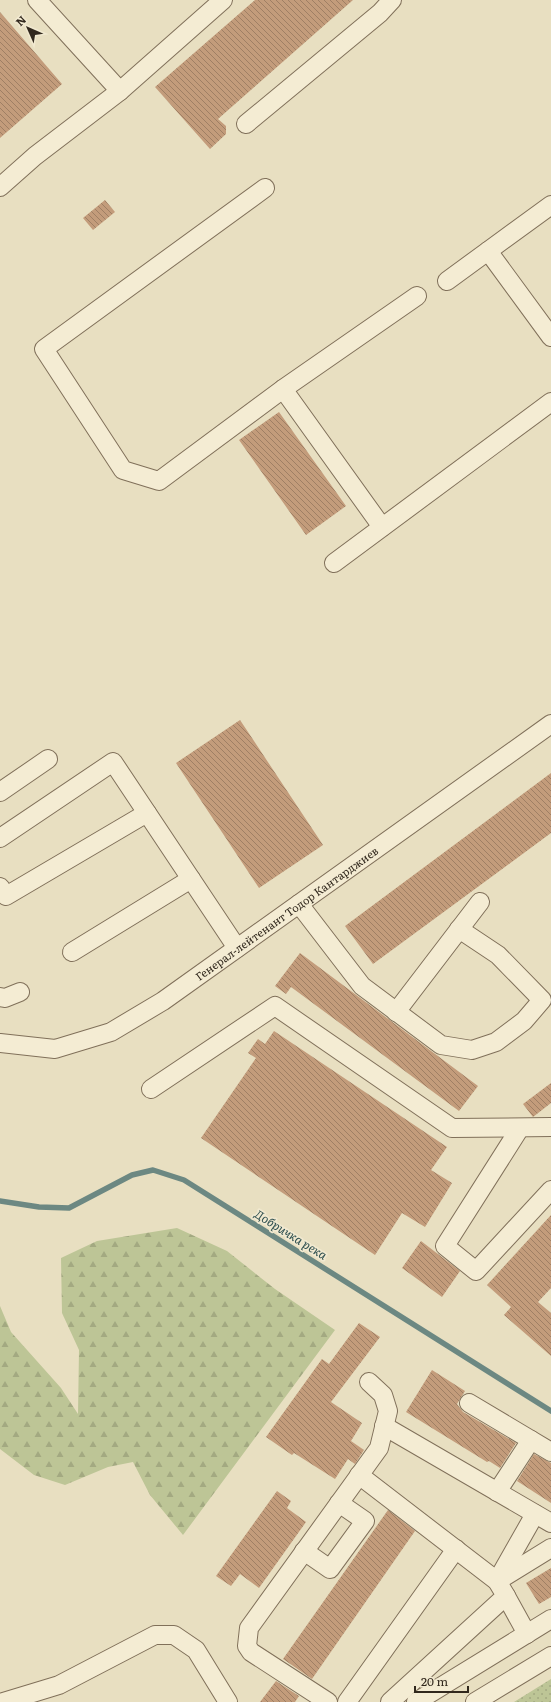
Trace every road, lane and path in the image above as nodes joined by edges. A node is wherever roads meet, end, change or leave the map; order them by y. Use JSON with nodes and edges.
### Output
{"nodes":[{"id":1,"x":37,"y":0,"type":"edge"},
{"id":2,"x":223,"y":0,"type":"edge"},
{"id":3,"x":392,"y":0,"type":"edge"},
{"id":4,"x":120,"y":91,"type":"junction"},
{"id":5,"x":246,"y":124,"type":"dead end"},
{"id":6,"x":0,"y":187,"type":"edge"},
{"id":7,"x":265,"y":188,"type":"dead end"},
{"id":8,"x":551,"y":205,"type":"edge"},
{"id":9,"x":488,"y":251,"type":"junction"},
{"id":10,"x":447,"y":281,"type":"dead end"},
{"id":11,"x":417,"y":296,"type":"dead end"},
{"id":12,"x":551,"y":337,"type":"edge"},
{"id":13,"x":284,"y":389,"type":"junction"},
{"id":14,"x":551,"y":402,"type":"edge"},
{"id":15,"x":382,"y":527,"type":"junction"},
{"id":16,"x":334,"y":563,"type":"dead end"},
{"id":17,"x":551,"y":724,"type":"edge"},
{"id":18,"x":48,"y":759,"type":"dead end"},
{"id":19,"x":0,"y":792,"type":"edge"},
{"id":20,"x":147,"y":813,"type":"junction"},
{"id":21,"x":0,"y":838,"type":"edge"},
{"id":22,"x":191,"y":879,"type":"junction"},
{"id":23,"x":0,"y":888,"type":"edge"},
{"id":24,"x":480,"y":902,"type":"dead end"},
{"id":25,"x":299,"y":904,"type":"junction"},
{"id":26,"x":459,"y":929,"type":"junction"},
{"id":27,"x":237,"y":948,"type":"junction"},
{"id":28,"x":72,"y":952,"type":"dead end"},
{"id":29,"x":20,"y":992,"type":"dead end"},
{"id":30,"x":0,"y":996,"type":"edge"},
{"id":31,"x":396,"y":1012,"type":"junction"},
{"id":32,"x":0,"y":1043,"type":"edge"},
{"id":33,"x":151,"y":1089,"type":"dead end"},
{"id":34,"x":551,"y":1127,"type":"edge"},
{"id":35,"x":520,"y":1128,"type":"junction"},
{"id":36,"x":551,"y":1190,"type":"edge"},
{"id":37,"x":369,"y":1382,"type":"dead end"},
{"id":38,"x":469,"y":1403,"type":"dead end"},
{"id":39,"x":384,"y":1426,"type":"junction"},
{"id":40,"x":531,"y":1440,"type":"junction"},
{"id":41,"x":551,"y":1452,"type":"edge"},
{"id":42,"x":359,"y":1475,"type":"junction"},
{"id":43,"x":497,"y":1492,"type":"junction"},
{"id":44,"x":339,"y":1503,"type":"junction"},
{"id":45,"x":535,"y":1514,"type":"junction"},
{"id":46,"x":551,"y":1523,"type":"edge"},
{"id":47,"x":551,"y":1548,"type":"edge"},
{"id":48,"x":456,"y":1550,"type":"junction"},
{"id":49,"x":304,"y":1552,"type":"junction"},
{"id":50,"x":502,"y":1588,"type":"junction"},
{"id":51,"x":551,"y":1619,"type":"edge"},
{"id":52,"x":527,"y":1634,"type":"junction"},
{"id":53,"x":551,"y":1656,"type":"edge"},
{"id":54,"x":3,"y":1702,"type":"edge"},
{"id":55,"x":228,"y":1702,"type":"edge"},
{"id":56,"x":328,"y":1702,"type":"edge"},
{"id":57,"x":347,"y":1702,"type":"edge"},
{"id":58,"x":390,"y":1702,"type":"edge"},
{"id":59,"x":416,"y":1702,"type":"edge"},
{"id":60,"x":475,"y":1702,"type":"edge"}],
"edges":[{"from":1,"to":4,"type":"street"},
{"from":2,"to":4,"type":"street"},
{"from":3,"to":5,"type":"street"},
{"from":4,"to":6,"type":"street"},
{"from":7,"to":13,"type":"street"},
{"from":8,"to":9,"type":"street"},
{"from":9,"to":10,"type":"street"},
{"from":9,"to":12,"type":"street"},
{"from":11,"to":13,"type":"street"},
{"from":13,"to":15,"type":"street"},
{"from":14,"to":15,"type":"street"},
{"from":15,"to":16,"type":"street"},
{"from":17,"to":25,"type":"street","name":"Генерал-лейтенант Тодор Кантарджиев"},
{"from":18,"to":19,"type":"street"},
{"from":20,"to":21,"type":"street"},
{"from":20,"to":22,"type":"street"},
{"from":20,"to":23,"type":"street"},
{"from":22,"to":27,"type":"street"},
{"from":22,"to":28,"type":"street"},
{"from":24,"to":26,"type":"street"},
{"from":25,"to":27,"type":"street","name":"Генерал-лейтенант Тодор Кантарджиев"},
{"from":25,"to":31,"type":"street"},
{"from":26,"to":31,"type":"street"},
{"from":26,"to":31,"type":"street"},
{"from":27,"to":32,"type":"street","name":"Генерал-лейтенант Тодор Кантарджиев"},
{"from":29,"to":30,"type":"street"},
{"from":33,"to":35,"type":"street"},
{"from":34,"to":35,"type":"street"},
{"from":35,"to":36,"type":"street"},
{"from":37,"to":39,"type":"street"},
{"from":38,"to":40,"type":"street"},
{"from":39,"to":42,"type":"street"},
{"from":39,"to":43,"type":"street"},
{"from":40,"to":41,"type":"street"},
{"from":40,"to":43,"type":"street"},
{"from":42,"to":44,"type":"street"},
{"from":42,"to":48,"type":"street"},
{"from":43,"to":45,"type":"street"},
{"from":44,"to":49,"type":"street"},
{"from":44,"to":49,"type":"street"},
{"from":45,"to":46,"type":"street"},
{"from":45,"to":50,"type":"street"},
{"from":47,"to":50,"type":"street"},
{"from":48,"to":50,"type":"street"},
{"from":48,"to":57,"type":"street"},
{"from":49,"to":56,"type":"street"},
{"from":50,"to":52,"type":"street"},
{"from":50,"to":58,"type":"street"},
{"from":51,"to":52,"type":"street"},
{"from":52,"to":59,"type":"street"},
{"from":53,"to":60,"type":"street"},
{"from":54,"to":55,"type":"street"}]}
